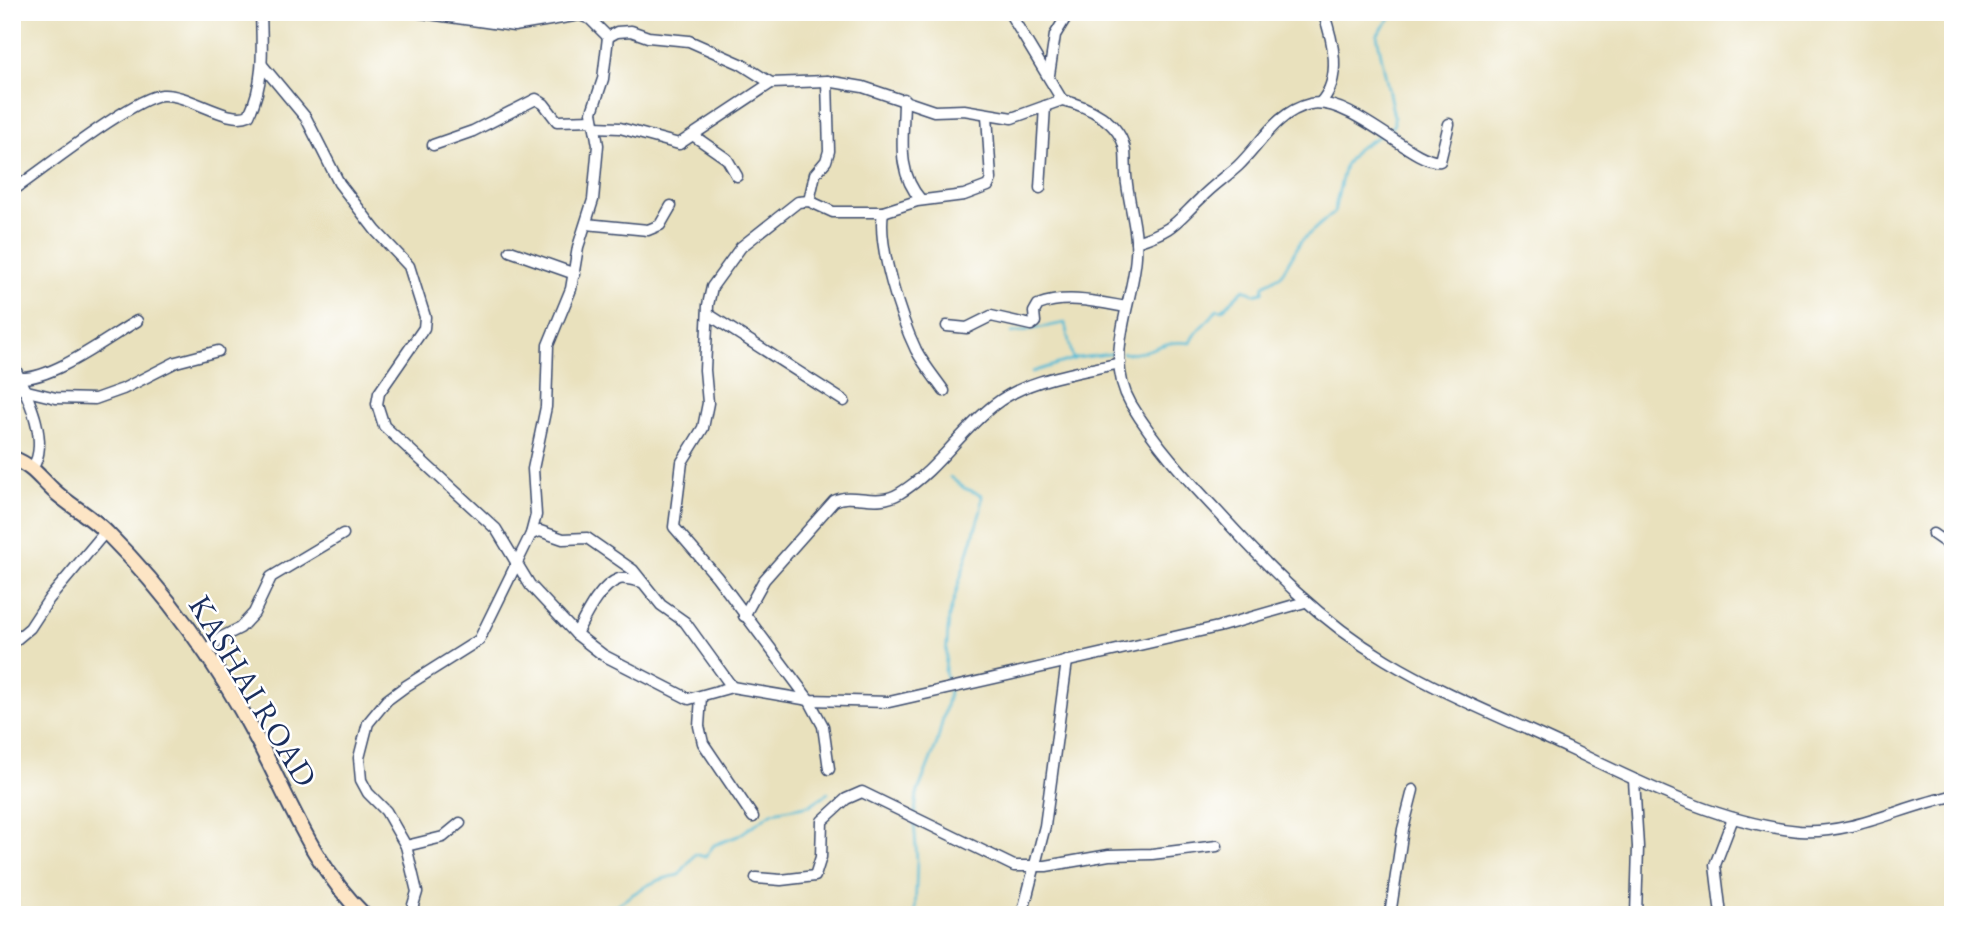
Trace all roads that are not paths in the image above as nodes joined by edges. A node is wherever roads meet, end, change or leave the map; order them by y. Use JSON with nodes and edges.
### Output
{"nodes":[{"id":1,"x":261,"y":12,"type":"edge"},
{"id":2,"x":415,"y":12,"type":"edge"},
{"id":3,"x":1009,"y":12,"type":"edge"},
{"id":4,"x":1069,"y":12,"type":"edge"},
{"id":5,"x":1323,"y":12,"type":"edge"},
{"id":6,"x":589,"y":16,"type":"edge"},
{"id":7,"x":608,"y":37,"type":"junction"},
{"id":8,"x":262,"y":65,"type":"junction"},
{"id":9,"x":1049,"y":75,"type":"junction"},
{"id":10,"x":827,"y":81,"type":"junction"},
{"id":11,"x":771,"y":83,"type":"junction"},
{"id":12,"x":904,"y":99,"type":"junction"},
{"id":13,"x":1062,"y":100,"type":"junction"},
{"id":14,"x":1320,"y":103,"type":"junction"},
{"id":15,"x":1045,"y":106,"type":"junction"},
{"id":16,"x":987,"y":116,"type":"junction"},
{"id":17,"x":594,"y":123,"type":"junction"},
{"id":18,"x":1449,"y":124,"type":"dead end"},
{"id":19,"x":694,"y":136,"type":"junction"},
{"id":20,"x":433,"y":145,"type":"dead end"},
{"id":21,"x":737,"y":176,"type":"dead end"},
{"id":22,"x":1040,"y":188,"type":"dead end"},
{"id":23,"x":12,"y":191,"type":"edge"},
{"id":24,"x":921,"y":200,"type":"junction"},
{"id":25,"x":808,"y":201,"type":"junction"},
{"id":26,"x":671,"y":206,"type":"dead end"},
{"id":27,"x":883,"y":212,"type":"junction"},
{"id":28,"x":586,"y":224,"type":"junction"},
{"id":29,"x":1136,"y":242,"type":"junction"},
{"id":30,"x":510,"y":251,"type":"dead end"},
{"id":31,"x":575,"y":274,"type":"junction"},
{"id":32,"x":1126,"y":307,"type":"junction"},
{"id":33,"x":708,"y":314,"type":"junction"},
{"id":34,"x":137,"y":321,"type":"dead end"},
{"id":35,"x":947,"y":326,"type":"dead end"},
{"id":36,"x":218,"y":351,"type":"dead end"},
{"id":37,"x":12,"y":362,"type":"edge"},
{"id":38,"x":1120,"y":363,"type":"junction"},
{"id":39,"x":19,"y":378,"type":"junction"},
{"id":40,"x":23,"y":390,"type":"junction"},
{"id":41,"x":944,"y":391,"type":"dead end"},
{"id":42,"x":844,"y":401,"type":"dead end"},
{"id":43,"x":12,"y":458,"type":"edge"},
{"id":44,"x":33,"y":467,"type":"junction"},
{"id":45,"x":106,"y":531,"type":"junction"},
{"id":46,"x":343,"y":534,"type":"dead end"},
{"id":47,"x":531,"y":534,"type":"junction"},
{"id":48,"x":1933,"y":534,"type":"dead end"},
{"id":49,"x":1953,"y":548,"type":"edge"},
{"id":50,"x":514,"y":562,"type":"junction"},
{"id":51,"x":642,"y":582,"type":"junction"},
{"id":52,"x":1305,"y":602,"type":"junction"},
{"id":53,"x":744,"y":615,"type":"junction"},
{"id":54,"x":576,"y":634,"type":"junction"},
{"id":55,"x":12,"y":643,"type":"edge"},
{"id":56,"x":205,"y":653,"type":"junction"},
{"id":57,"x":1068,"y":661,"type":"junction"},
{"id":58,"x":733,"y":687,"type":"junction"},
{"id":59,"x":701,"y":697,"type":"junction"},
{"id":60,"x":809,"y":700,"type":"junction"},
{"id":61,"x":829,"y":769,"type":"dead end"},
{"id":62,"x":1634,"y":780,"type":"junction"},
{"id":63,"x":1413,"y":790,"type":"dead end"},
{"id":64,"x":1953,"y":796,"type":"edge"},
{"id":65,"x":752,"y":817,"type":"dead end"},
{"id":66,"x":1733,"y":818,"type":"junction"},
{"id":67,"x":460,"y":823,"type":"dead end"},
{"id":68,"x":406,"y":846,"type":"junction"},
{"id":69,"x":1217,"y":846,"type":"dead end"},
{"id":70,"x":1036,"y":866,"type":"junction"},
{"id":71,"x":756,"y":878,"type":"dead end"},
{"id":72,"x":365,"y":915,"type":"edge"},
{"id":73,"x":410,"y":915,"type":"edge"},
{"id":74,"x":1022,"y":915,"type":"edge"},
{"id":75,"x":1390,"y":915,"type":"edge"},
{"id":76,"x":1636,"y":915,"type":"edge"},
{"id":77,"x":1721,"y":915,"type":"edge"}],
"edges":[{"from":1,"to":8,"type":"street"},
{"from":2,"to":6,"type":"street"},
{"from":3,"to":9,"type":"street"},
{"from":4,"to":9,"type":"street"},
{"from":5,"to":14,"type":"street"},
{"from":6,"to":7,"type":"street"},
{"from":7,"to":11,"type":"street"},
{"from":7,"to":17,"type":"street"},
{"from":8,"to":23,"type":"street"},
{"from":8,"to":50,"type":"street"},
{"from":9,"to":13,"type":"street"},
{"from":10,"to":11,"type":"street"},
{"from":10,"to":12,"type":"street"},
{"from":10,"to":25,"type":"street"},
{"from":11,"to":19,"type":"street"},
{"from":12,"to":16,"type":"street"},
{"from":12,"to":24,"type":"street"},
{"from":13,"to":15,"type":"street"},
{"from":13,"to":29,"type":"street"},
{"from":14,"to":18,"type":"street"},
{"from":14,"to":29,"type":"street"},
{"from":15,"to":16,"type":"street"},
{"from":15,"to":22,"type":"street"},
{"from":16,"to":24,"type":"street"},
{"from":17,"to":19,"type":"street"},
{"from":17,"to":20,"type":"street"},
{"from":17,"to":28,"type":"street"},
{"from":19,"to":21,"type":"street"},
{"from":24,"to":27,"type":"street"},
{"from":25,"to":27,"type":"street"},
{"from":25,"to":33,"type":"street"},
{"from":26,"to":28,"type":"street"},
{"from":27,"to":41,"type":"street"},
{"from":28,"to":31,"type":"street"},
{"from":29,"to":32,"type":"street"},
{"from":30,"to":31,"type":"street"},
{"from":31,"to":47,"type":"street"},
{"from":32,"to":35,"type":"street"},
{"from":32,"to":38,"type":"street"},
{"from":33,"to":42,"type":"street"},
{"from":33,"to":53,"type":"street"},
{"from":34,"to":39,"type":"street"},
{"from":36,"to":40,"type":"street"},
{"from":37,"to":39,"type":"street"},
{"from":38,"to":52,"type":"street"},
{"from":38,"to":53,"type":"street"},
{"from":39,"to":40,"type":"street"},
{"from":40,"to":44,"type":"street"},
{"from":43,"to":44,"type":"street","name":"KASHAI ROAD"},
{"from":44,"to":45,"type":"street","name":"KASHAI ROAD"},
{"from":45,"to":55,"type":"street"},
{"from":45,"to":56,"type":"street","name":"KASHAI ROAD"},
{"from":46,"to":56,"type":"street"},
{"from":47,"to":50,"type":"street"},
{"from":47,"to":51,"type":"street"},
{"from":48,"to":49,"type":"street"},
{"from":50,"to":54,"type":"street"},
{"from":50,"to":68,"type":"street"},
{"from":51,"to":54,"type":"street"},
{"from":51,"to":58,"type":"street"},
{"from":52,"to":57,"type":"street"},
{"from":52,"to":62,"type":"street"},
{"from":53,"to":60,"type":"street"},
{"from":54,"to":59,"type":"street"},
{"from":56,"to":72,"type":"street","name":"KASHAI ROAD"},
{"from":57,"to":60,"type":"street"},
{"from":57,"to":70,"type":"street"},
{"from":58,"to":59,"type":"street"},
{"from":58,"to":60,"type":"street"},
{"from":59,"to":65,"type":"street"},
{"from":60,"to":61,"type":"street"},
{"from":62,"to":66,"type":"street"},
{"from":62,"to":76,"type":"street"},
{"from":63,"to":75,"type":"street"},
{"from":64,"to":66,"type":"street"},
{"from":66,"to":77,"type":"street"},
{"from":67,"to":68,"type":"street"},
{"from":68,"to":73,"type":"street"},
{"from":69,"to":70,"type":"street"},
{"from":70,"to":71,"type":"street"},
{"from":70,"to":74,"type":"street"}]}
